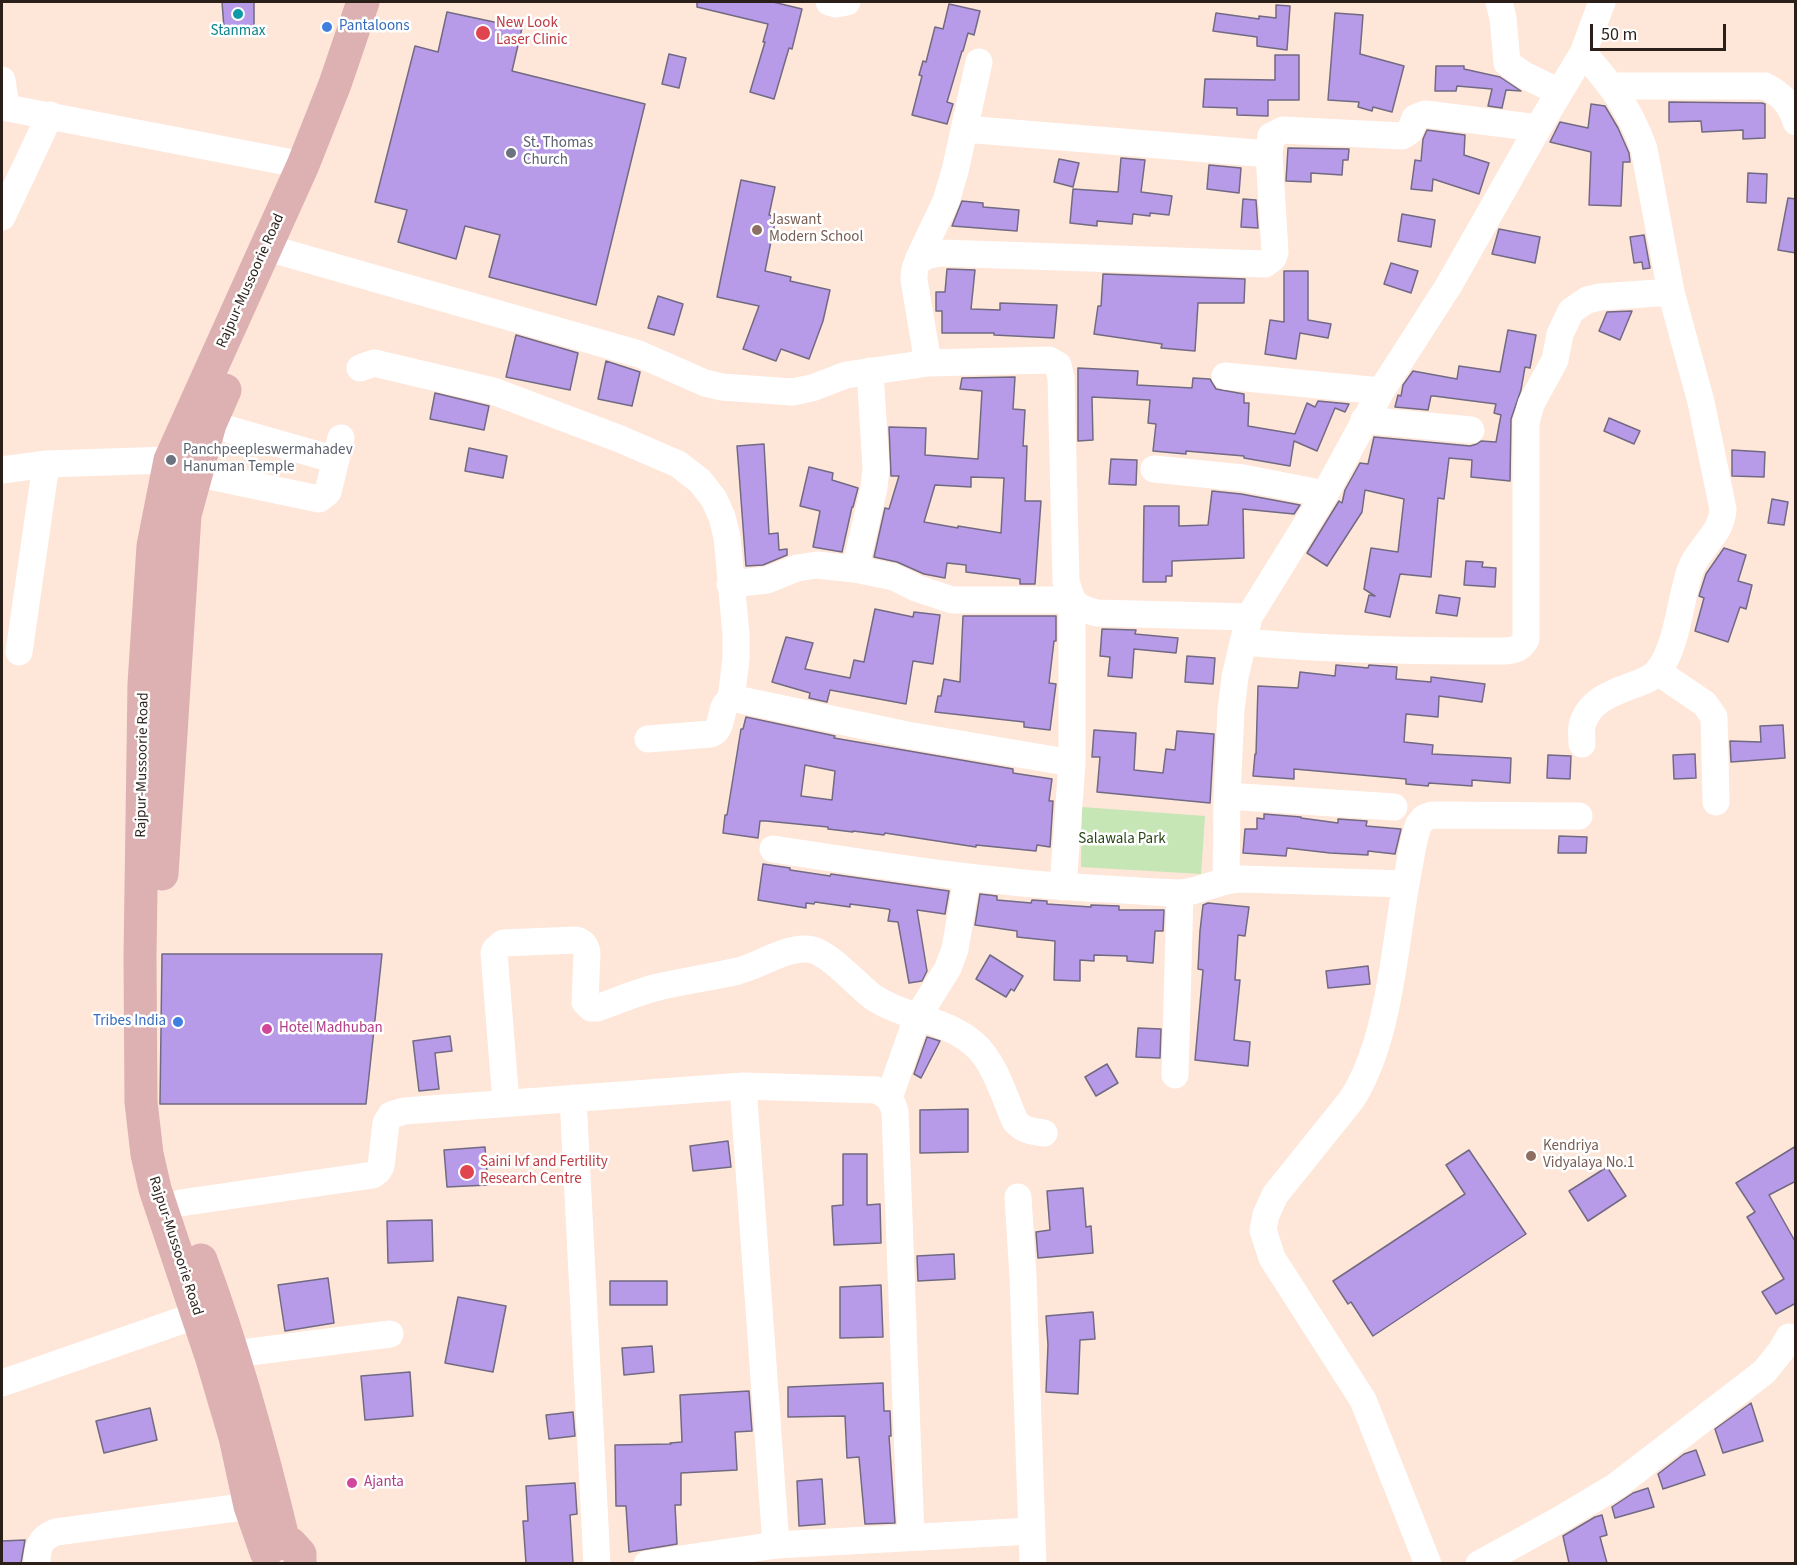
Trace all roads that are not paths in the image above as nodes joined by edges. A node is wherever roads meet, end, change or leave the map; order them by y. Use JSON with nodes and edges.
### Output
{"nodes":[{"id":1,"x":363,"y":2,"type":"edge"},
{"id":2,"x":381,"y":2,"type":"edge"},
{"id":3,"x":829,"y":2,"type":"edge"},
{"id":4,"x":848,"y":2,"type":"edge"},
{"id":5,"x":1498,"y":2,"type":"edge"},
{"id":6,"x":1602,"y":2,"type":"edge"},
{"id":7,"x":1583,"y":53,"type":"junction"},
{"id":8,"x":979,"y":62,"type":"dead end"},
{"id":9,"x":2,"y":80,"type":"edge"},
{"id":10,"x":1613,"y":86,"type":"junction"},
{"id":11,"x":1559,"y":92,"type":"junction"},
{"id":12,"x":4,"y":107,"type":"edge"},
{"id":13,"x":50,"y":115,"type":"junction"},
{"id":14,"x":1796,"y":122,"type":"edge"},
{"id":15,"x":1538,"y":128,"type":"junction"},
{"id":16,"x":964,"y":129,"type":"junction"},
{"id":17,"x":1269,"y":154,"type":"junction"},
{"id":18,"x":303,"y":165,"type":"junction"},
{"id":19,"x":2,"y":217,"type":"edge"},
{"id":20,"x":282,"y":252,"type":"junction"},
{"id":21,"x":918,"y":260,"type":"junction"},
{"id":22,"x":1671,"y":292,"type":"junction"},
{"id":23,"x":928,"y":363,"type":"junction"},
{"id":24,"x":360,"y":368,"type":"dead end"},
{"id":25,"x":870,"y":371,"type":"junction"},
{"id":26,"x":1225,"y":376,"type":"dead end"},
{"id":27,"x":1381,"y":391,"type":"junction"},
{"id":28,"x":1364,"y":420,"type":"junction"},
{"id":29,"x":210,"y":424,"type":"junction"},
{"id":30,"x":1471,"y":430,"type":"dead end"},
{"id":31,"x":46,"y":464,"type":"junction"},
{"id":32,"x":182,"y":466,"type":"junction"},
{"id":33,"x":1154,"y":469,"type":"dead end"},
{"id":34,"x":2,"y":470,"type":"edge"},
{"id":35,"x":1325,"y":494,"type":"junction"},
{"id":36,"x":855,"y":569,"type":"junction"},
{"id":37,"x":730,"y":584,"type":"junction"},
{"id":38,"x":1072,"y":600,"type":"junction"},
{"id":39,"x":1246,"y":629,"type":"junction"},
{"id":40,"x":19,"y":652,"type":"dead end"},
{"id":41,"x":1658,"y":672,"type":"junction"},
{"id":42,"x":731,"y":699,"type":"junction"},
{"id":43,"x":648,"y":739,"type":"dead end"},
{"id":44,"x":1582,"y":744,"type":"dead end"},
{"id":45,"x":1072,"y":763,"type":"junction"},
{"id":46,"x":1227,"y":796,"type":"junction"},
{"id":47,"x":1716,"y":802,"type":"dead end"},
{"id":48,"x":1394,"y":807,"type":"dead end"},
{"id":49,"x":1579,"y":816,"type":"dead end"},
{"id":50,"x":773,"y":849,"type":"dead end"},
{"id":51,"x":967,"y":879,"type":"junction"},
{"id":52,"x":1226,"y":880,"type":"junction"},
{"id":53,"x":1406,"y":884,"type":"junction"},
{"id":54,"x":1063,"y":887,"type":"junction"},
{"id":55,"x":1180,"y":893,"type":"junction"},
{"id":56,"x":917,"y":1018,"type":"junction"},
{"id":57,"x":1175,"y":1075,"type":"dead end"},
{"id":58,"x":743,"y":1086,"type":"junction"},
{"id":59,"x":573,"y":1098,"type":"junction"},
{"id":60,"x":889,"y":1098,"type":"junction"},
{"id":61,"x":506,"y":1102,"type":"junction"},
{"id":62,"x":1044,"y":1133,"type":"dead end"},
{"id":63,"x":1018,"y":1197,"type":"dead end"},
{"id":64,"x":180,"y":1203,"type":"junction"},
{"id":65,"x":197,"y":1315,"type":"junction"},
{"id":66,"x":390,"y":1334,"type":"dead end"},
{"id":67,"x":1789,"y":1336,"type":"dead end"},
{"id":68,"x":234,"y":1354,"type":"junction"},
{"id":69,"x":2,"y":1383,"type":"edge"},
{"id":70,"x":250,"y":1506,"type":"junction"},
{"id":71,"x":1031,"y":1531,"type":"junction"},
{"id":72,"x":911,"y":1537,"type":"junction"},
{"id":73,"x":776,"y":1545,"type":"junction"},
{"id":74,"x":279,"y":1555,"type":"edge"},
{"id":75,"x":37,"y":1563,"type":"edge"},
{"id":76,"x":597,"y":1563,"type":"edge"},
{"id":77,"x":647,"y":1563,"type":"edge"},
{"id":78,"x":1033,"y":1563,"type":"edge"},
{"id":79,"x":1428,"y":1563,"type":"edge"},
{"id":80,"x":1479,"y":1563,"type":"edge"}],
"edges":[{"from":1,"to":18,"type":"main road","name":"Rajpur-Mussoorie Road"},
{"from":2,"to":20,"type":"main road","name":"Rajpur-Mussoorie Road"},
{"from":3,"to":4,"type":"street"},
{"from":5,"to":11,"type":"street"},
{"from":6,"to":7,"type":"street"},
{"from":7,"to":10,"type":"street"},
{"from":7,"to":11,"type":"street"},
{"from":8,"to":16,"type":"street"},
{"from":9,"to":12,"type":"street"},
{"from":10,"to":14,"type":"street"},
{"from":10,"to":22,"type":"street"},
{"from":11,"to":15,"type":"street"},
{"from":12,"to":13,"type":"street"},
{"from":13,"to":18,"type":"street"},
{"from":13,"to":19,"type":"street"},
{"from":15,"to":17,"type":"street"},
{"from":15,"to":27,"type":"street"},
{"from":16,"to":17,"type":"street"},
{"from":16,"to":21,"type":"street"},
{"from":17,"to":21,"type":"street"},
{"from":18,"to":32,"type":"main road","name":"Rajpur-Mussoorie Road"},
{"from":20,"to":25,"type":"street"},
{"from":20,"to":29,"type":"main road","name":"Rajpur-Mussoorie Road"},
{"from":21,"to":23,"type":"street"},
{"from":22,"to":39,"type":"street"},
{"from":22,"to":41,"type":"street"},
{"from":23,"to":25,"type":"street"},
{"from":23,"to":38,"type":"street"},
{"from":24,"to":37,"type":"street"},
{"from":25,"to":36,"type":"street"},
{"from":26,"to":27,"type":"street"},
{"from":27,"to":28,"type":"street"},
{"from":28,"to":30,"type":"street"},
{"from":28,"to":35,"type":"street"},
{"from":29,"to":32,"type":"main road","name":"Rajpur-Mussoorie Road"},
{"from":29,"to":32,"type":"street"},
{"from":31,"to":32,"type":"street"},
{"from":31,"to":34,"type":"street"},
{"from":31,"to":40,"type":"street"},
{"from":32,"to":64,"type":"main road","name":"Rajpur-Mussoorie Road"},
{"from":32,"to":65,"type":"main road","name":"Rajpur-Mussoorie Road"},
{"from":33,"to":35,"type":"street"},
{"from":35,"to":39,"type":"street"},
{"from":36,"to":37,"type":"street"},
{"from":36,"to":38,"type":"street"},
{"from":37,"to":42,"type":"street"},
{"from":38,"to":39,"type":"street"},
{"from":38,"to":45,"type":"street"},
{"from":39,"to":46,"type":"street"},
{"from":41,"to":44,"type":"street"},
{"from":41,"to":47,"type":"street"},
{"from":42,"to":43,"type":"street"},
{"from":42,"to":45,"type":"street"},
{"from":45,"to":54,"type":"street"},
{"from":46,"to":48,"type":"street"},
{"from":46,"to":52,"type":"street"},
{"from":49,"to":53,"type":"street"},
{"from":50,"to":51,"type":"street"},
{"from":51,"to":54,"type":"street"},
{"from":51,"to":56,"type":"street"},
{"from":52,"to":53,"type":"street"},
{"from":52,"to":55,"type":"street"},
{"from":53,"to":79,"type":"street"},
{"from":54,"to":55,"type":"street"},
{"from":55,"to":57,"type":"street"},
{"from":56,"to":60,"type":"street"},
{"from":56,"to":61,"type":"street"},
{"from":56,"to":62,"type":"street"},
{"from":58,"to":59,"type":"street"},
{"from":58,"to":60,"type":"street"},
{"from":58,"to":73,"type":"street"},
{"from":59,"to":61,"type":"street"},
{"from":59,"to":76,"type":"street"},
{"from":60,"to":72,"type":"street"},
{"from":61,"to":64,"type":"street"},
{"from":63,"to":71,"type":"street"},
{"from":64,"to":68,"type":"main road","name":"Rajpur-Mussoorie Road"},
{"from":65,"to":69,"type":"street"},
{"from":65,"to":70,"type":"main road","name":"Rajpur-Mussoorie Road"},
{"from":66,"to":68,"type":"street"},
{"from":67,"to":80,"type":"street"},
{"from":68,"to":74,"type":"main road","name":"Rajpur-Mussoorie Road"},
{"from":70,"to":74,"type":"main road","name":"Rajpur-Mussoorie Road"},
{"from":70,"to":75,"type":"street"},
{"from":71,"to":72,"type":"street"},
{"from":71,"to":78,"type":"street"},
{"from":72,"to":73,"type":"street"},
{"from":73,"to":77,"type":"street"}]}
